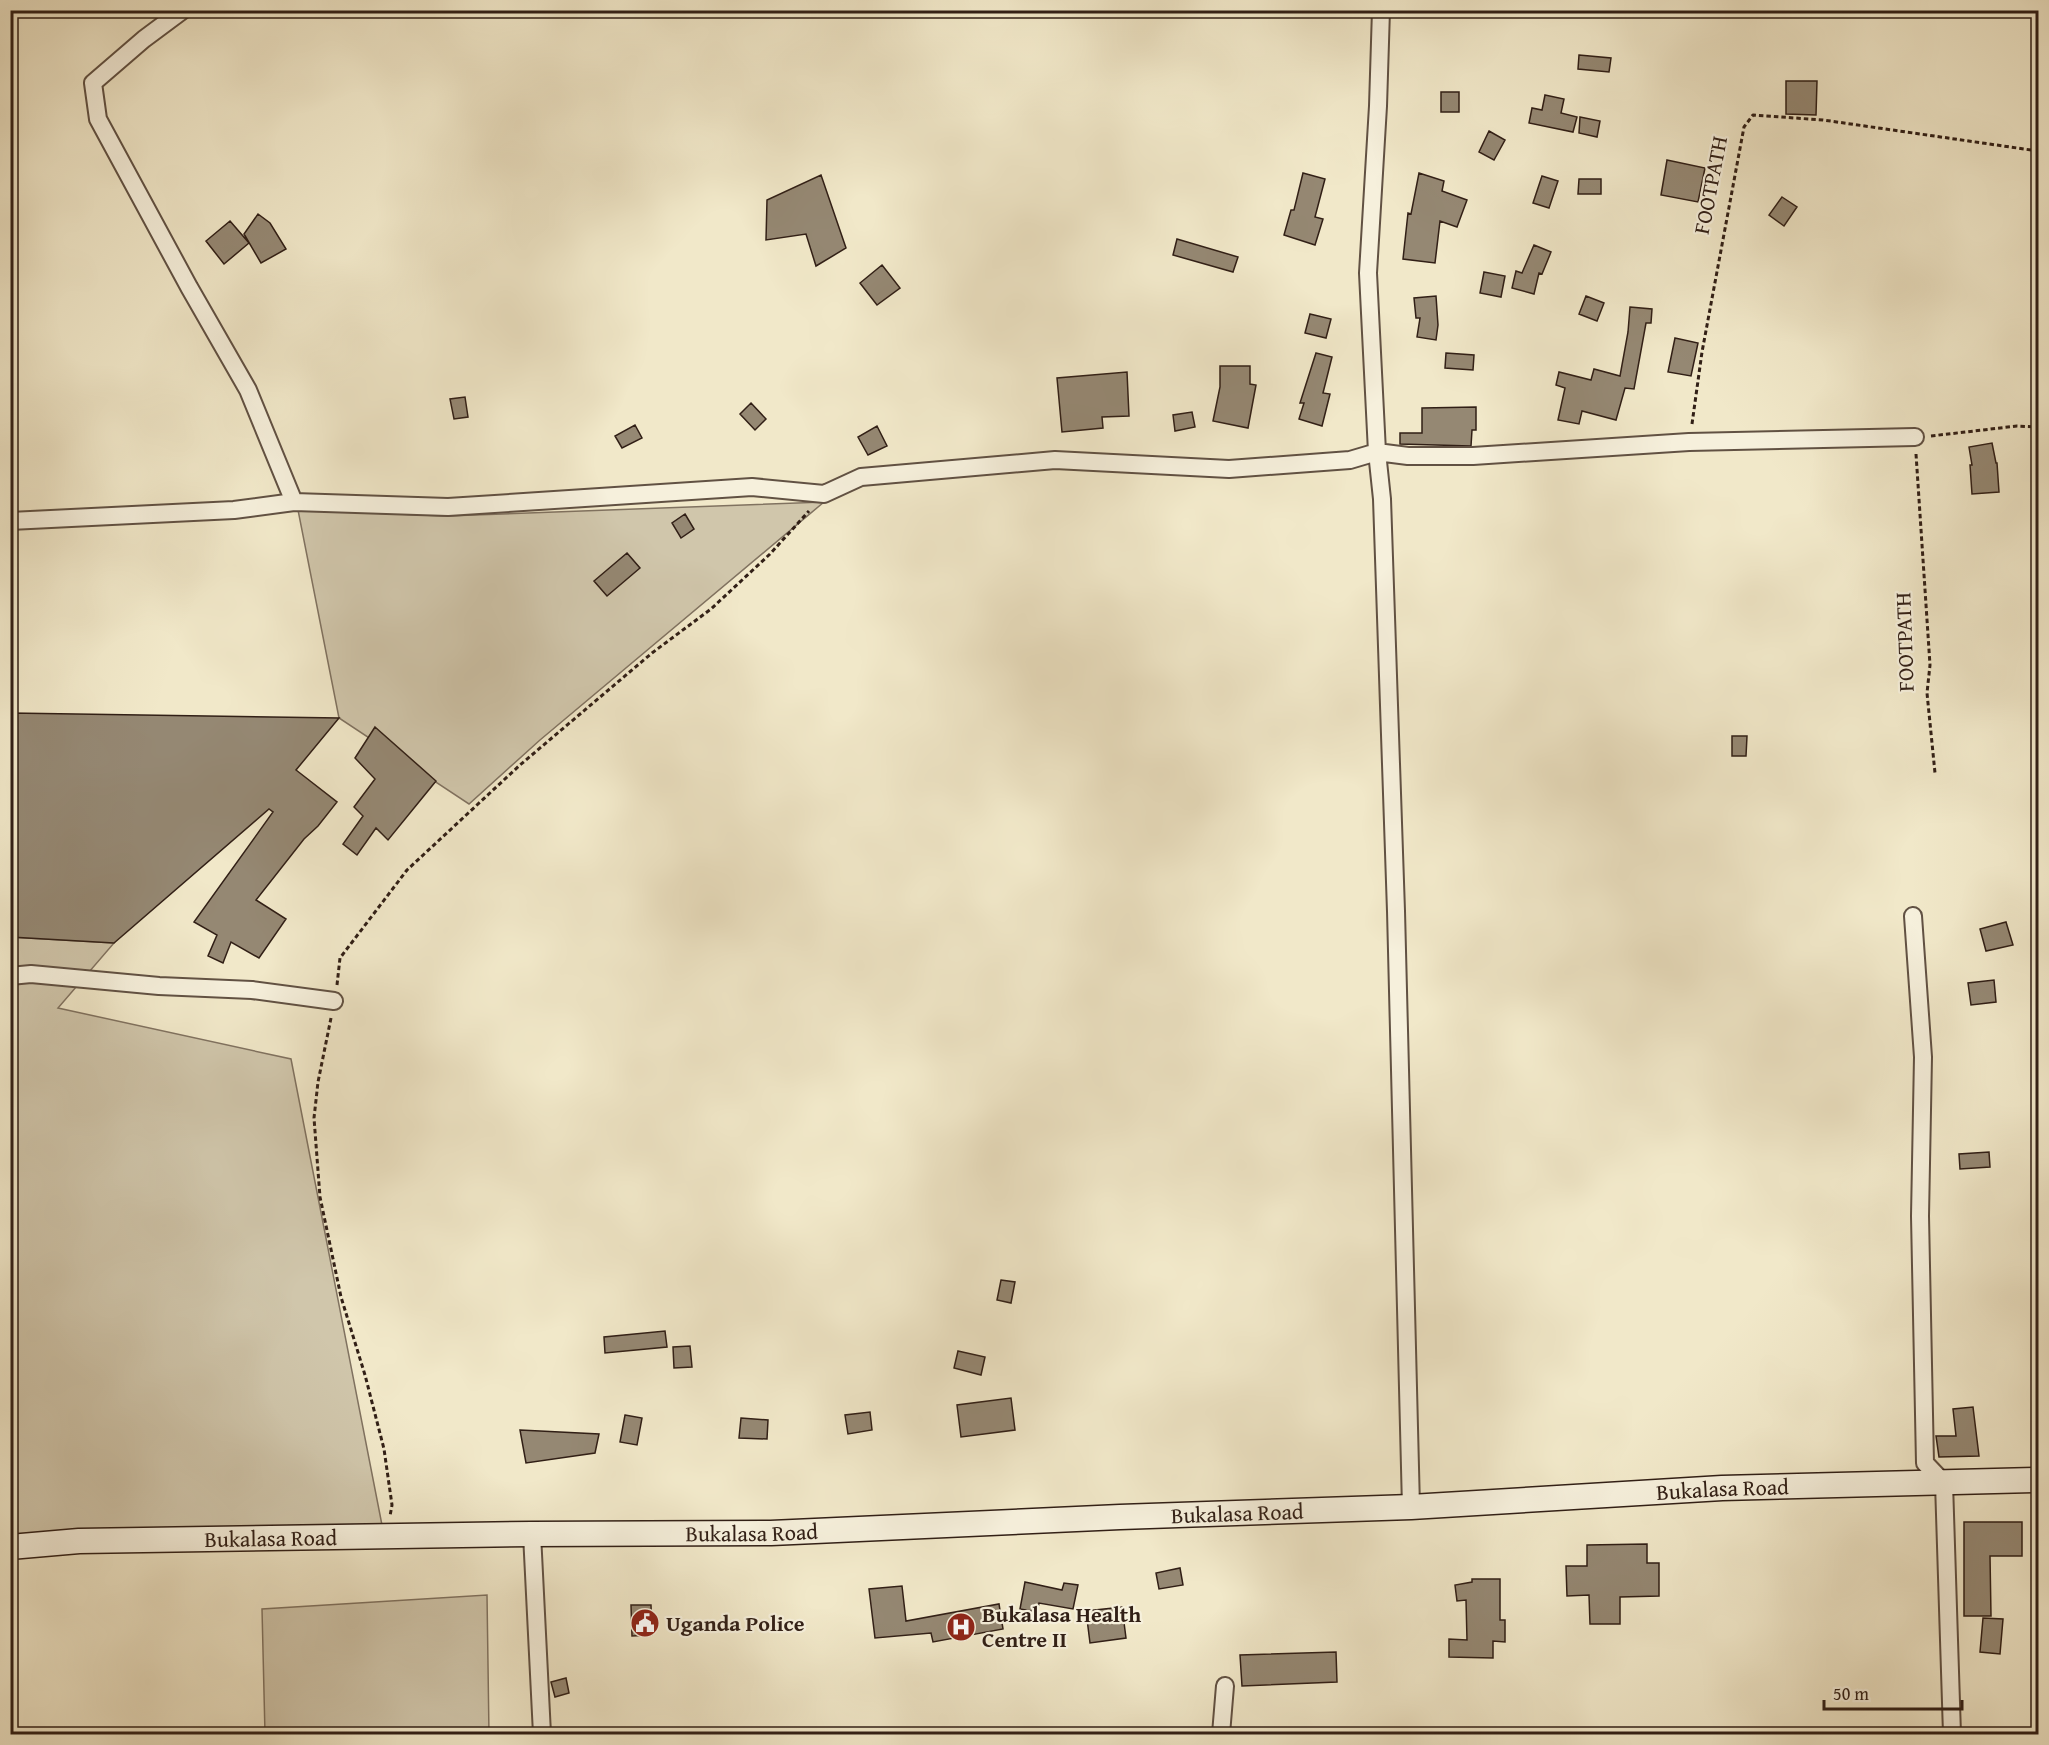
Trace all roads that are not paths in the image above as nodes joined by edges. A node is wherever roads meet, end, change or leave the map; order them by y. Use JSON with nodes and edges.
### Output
{"nodes":[{"id":1,"x":183,"y":10,"type":"edge"},
{"id":2,"x":1381,"y":10,"type":"edge"},
{"id":3,"x":1915,"y":437,"type":"road end"},
{"id":4,"x":1377,"y":452,"type":"junction"},
{"id":5,"x":294,"y":502,"type":"junction"},
{"id":6,"x":10,"y":521,"type":"edge"},
{"id":7,"x":1913,"y":916,"type":"dead end"},
{"id":8,"x":10,"y":976,"type":"edge"},
{"id":9,"x":334,"y":1001,"type":"road end"},
{"id":10,"x":2038,"y":1480,"type":"edge"},
{"id":11,"x":1944,"y":1483,"type":"junction"},
{"id":12,"x":1411,"y":1507,"type":"junction"},
{"id":13,"x":532,"y":1533,"type":"junction"},
{"id":14,"x":10,"y":1547,"type":"edge"},
{"id":15,"x":1225,"y":1686,"type":"dead end"},
{"id":16,"x":542,"y":1734,"type":"edge"},
{"id":17,"x":1221,"y":1734,"type":"edge"},
{"id":18,"x":1952,"y":1734,"type":"edge"}],
"edges":[{"from":1,"to":5,"type":"street"},
{"from":2,"to":4,"type":"street"},
{"from":3,"to":4,"type":"street"},
{"from":4,"to":5,"type":"street"},
{"from":4,"to":12,"type":"street"},
{"from":5,"to":6,"type":"street"},
{"from":7,"to":11,"type":"street"},
{"from":8,"to":9,"type":"street"},
{"from":10,"to":11,"type":"street","name":"Bukalasa Road"},
{"from":11,"to":12,"type":"street","name":"Bukalasa Road"},
{"from":11,"to":18,"type":"street"},
{"from":12,"to":13,"type":"street","name":"Bukalasa Road"},
{"from":13,"to":14,"type":"street","name":"Bukalasa Road"},
{"from":13,"to":16,"type":"street"},
{"from":15,"to":17,"type":"street"}]}
